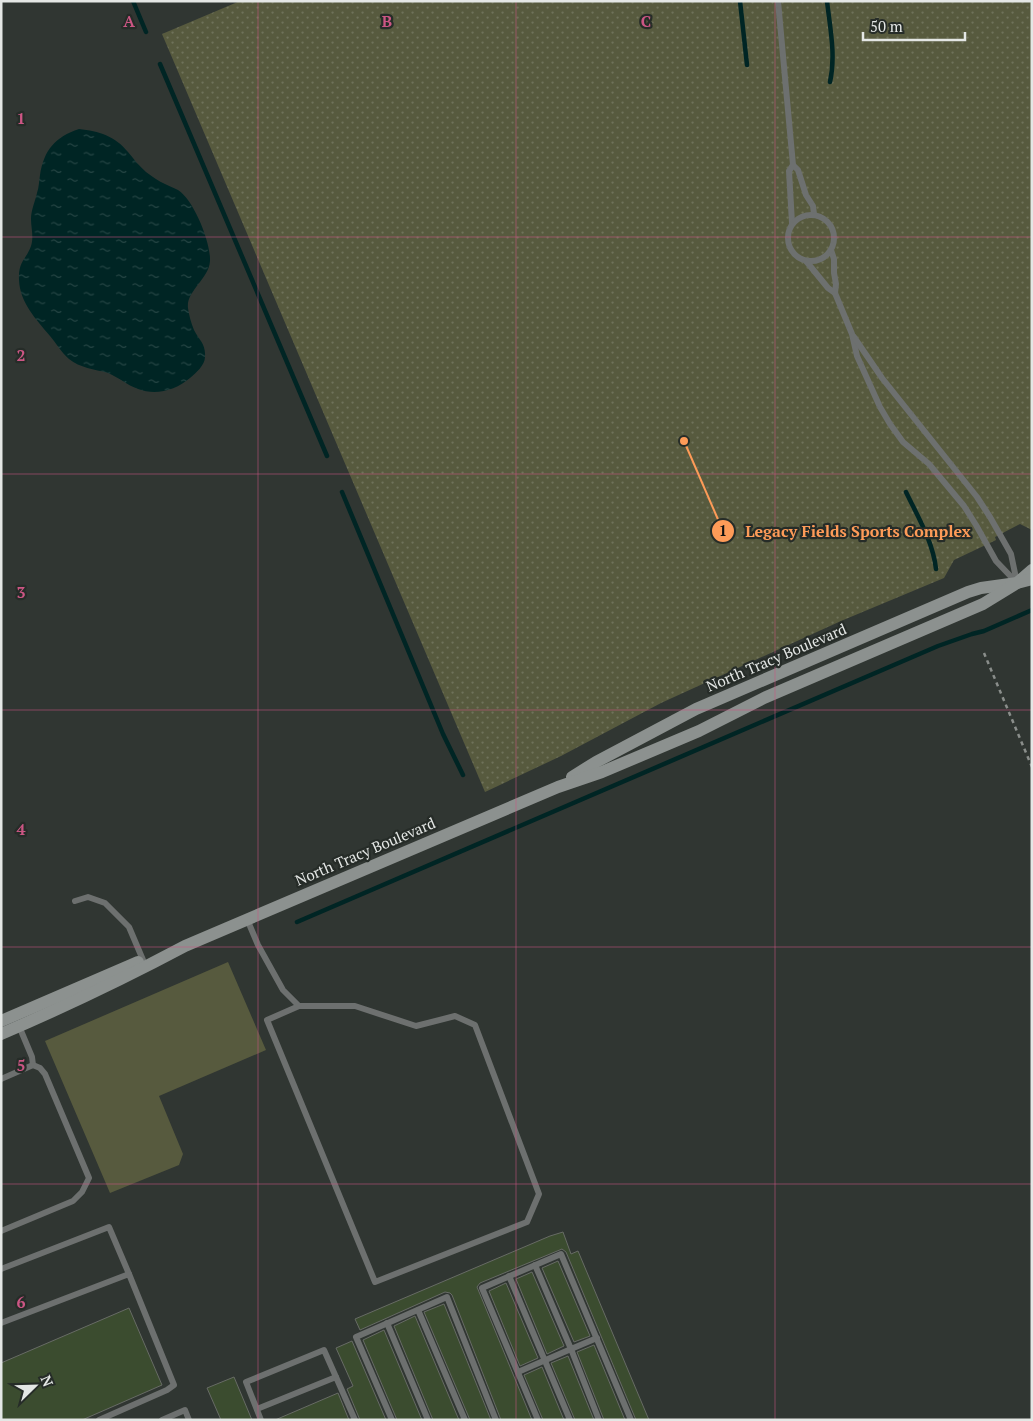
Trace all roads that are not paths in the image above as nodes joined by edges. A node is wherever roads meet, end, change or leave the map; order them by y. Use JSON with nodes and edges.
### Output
{"nodes":[{"id":1,"x":778,"y":1,"type":"edge"},
{"id":2,"x":793,"y":165,"type":"junction"},
{"id":3,"x":814,"y":214,"type":"junction"},
{"id":4,"x":792,"y":224,"type":"junction"},
{"id":5,"x":831,"y":250,"type":"junction"},
{"id":6,"x":806,"y":261,"type":"junction"},
{"id":7,"x":834,"y":292,"type":"junction"},
{"id":8,"x":852,"y":334,"type":"junction"},
{"id":9,"x":1032,"y":570,"type":"edge"},
{"id":10,"x":1032,"y":579,"type":"edge"},
{"id":11,"x":1017,"y":583,"type":"junction"},
{"id":12,"x":558,"y":787,"type":"junction"},
{"id":13,"x":75,"y":901,"type":"dead end"},
{"id":14,"x":247,"y":919,"type":"junction"},
{"id":15,"x":185,"y":946,"type":"junction"},
{"id":16,"x":143,"y":960,"type":"junction"},
{"id":17,"x":299,"y":1006,"type":"junction"},
{"id":18,"x":1,"y":1021,"type":"edge"},
{"id":19,"x":19,"y":1026,"type":"junction"},
{"id":20,"x":1,"y":1034,"type":"edge"},
{"id":21,"x":34,"y":1065,"type":"junction"},
{"id":22,"x":1,"y":1079,"type":"edge"},
{"id":23,"x":1,"y":1231,"type":"edge"},
{"id":24,"x":536,"y":1265,"type":"junction"},
{"id":25,"x":1,"y":1269,"type":"edge"},
{"id":26,"x":129,"y":1274,"type":"junction"},
{"id":27,"x":509,"y":1276,"type":"junction"},
{"id":28,"x":418,"y":1310,"type":"junction"},
{"id":29,"x":387,"y":1323,"type":"junction"},
{"id":30,"x":2,"y":1324,"type":"edge"},
{"id":31,"x":597,"y":1338,"type":"junction"},
{"id":32,"x":571,"y":1349,"type":"junction"},
{"id":33,"x":545,"y":1360,"type":"junction"},
{"id":34,"x":518,"y":1372,"type":"junction"},
{"id":35,"x":336,"y":1377,"type":"junction"},
{"id":36,"x":257,"y":1409,"type":"junction"},
{"id":37,"x":99,"y":1420,"type":"edge"},
{"id":38,"x":162,"y":1420,"type":"edge"},
{"id":39,"x":188,"y":1420,"type":"edge"},
{"id":40,"x":261,"y":1420,"type":"edge"},
{"id":41,"x":355,"y":1420,"type":"edge"},
{"id":42,"x":392,"y":1420,"type":"edge"},
{"id":43,"x":428,"y":1420,"type":"edge"},
{"id":44,"x":465,"y":1420,"type":"edge"},
{"id":45,"x":496,"y":1420,"type":"edge"},
{"id":46,"x":538,"y":1420,"type":"edge"},
{"id":47,"x":570,"y":1420,"type":"edge"},
{"id":48,"x":599,"y":1420,"type":"edge"},
{"id":49,"x":631,"y":1420,"type":"edge"}],
"edges":[{"from":1,"to":2,"type":"lane"},
{"from":2,"to":3,"type":"lane"},
{"from":2,"to":4,"type":"lane"},
{"from":3,"to":4,"type":"lane"},
{"from":3,"to":5,"type":"lane"},
{"from":4,"to":6,"type":"lane"},
{"from":5,"to":6,"type":"lane"},
{"from":5,"to":7,"type":"lane"},
{"from":6,"to":7,"type":"lane"},
{"from":7,"to":8,"type":"lane"},
{"from":8,"to":11,"type":"lane"},
{"from":8,"to":11,"type":"lane"},
{"from":9,"to":11,"type":"main road","name":"North Tracy Boulevard"},
{"from":10,"to":11,"type":"main road","name":"North Tracy Boulevard"},
{"from":11,"to":12,"type":"main road","name":"North Tracy Boulevard"},
{"from":11,"to":12,"type":"main road","name":"North Tracy Boulevard"},
{"from":12,"to":14,"type":"main road","name":"North Tracy Boulevard"},
{"from":13,"to":16,"type":"lane"},
{"from":14,"to":15,"type":"main road","name":"North Tracy Boulevard"},
{"from":14,"to":17,"type":"lane"},
{"from":15,"to":16,"type":"main road","name":"North Tracy Boulevard"},
{"from":15,"to":19,"type":"main road","name":"North Tracy Boulevard"},
{"from":16,"to":18,"type":"main road","name":"North Tracy Boulevard"},
{"from":17,"to":17,"type":"lane"},
{"from":19,"to":20,"type":"main road","name":"North Tracy Boulevard"},
{"from":19,"to":21,"type":"lane"},
{"from":21,"to":22,"type":"lane"},
{"from":21,"to":23,"type":"lane"},
{"from":24,"to":27,"type":"lane"},
{"from":24,"to":31,"type":"lane"},
{"from":24,"to":32,"type":"lane"},
{"from":25,"to":26,"type":"lane"},
{"from":26,"to":30,"type":"lane"},
{"from":26,"to":37,"type":"lane"},
{"from":27,"to":33,"type":"lane"},
{"from":27,"to":34,"type":"lane"},
{"from":28,"to":29,"type":"lane"},
{"from":28,"to":44,"type":"lane"},
{"from":28,"to":45,"type":"lane"},
{"from":29,"to":42,"type":"lane"},
{"from":29,"to":43,"type":"lane"},
{"from":31,"to":32,"type":"lane"},
{"from":31,"to":49,"type":"lane"},
{"from":32,"to":33,"type":"lane"},
{"from":32,"to":48,"type":"lane"},
{"from":33,"to":34,"type":"lane"},
{"from":33,"to":47,"type":"lane"},
{"from":34,"to":46,"type":"lane"},
{"from":35,"to":36,"type":"lane"},
{"from":35,"to":36,"type":"lane"},
{"from":35,"to":41,"type":"lane"},
{"from":36,"to":40,"type":"lane"},
{"from":38,"to":39,"type":"lane"}]}
